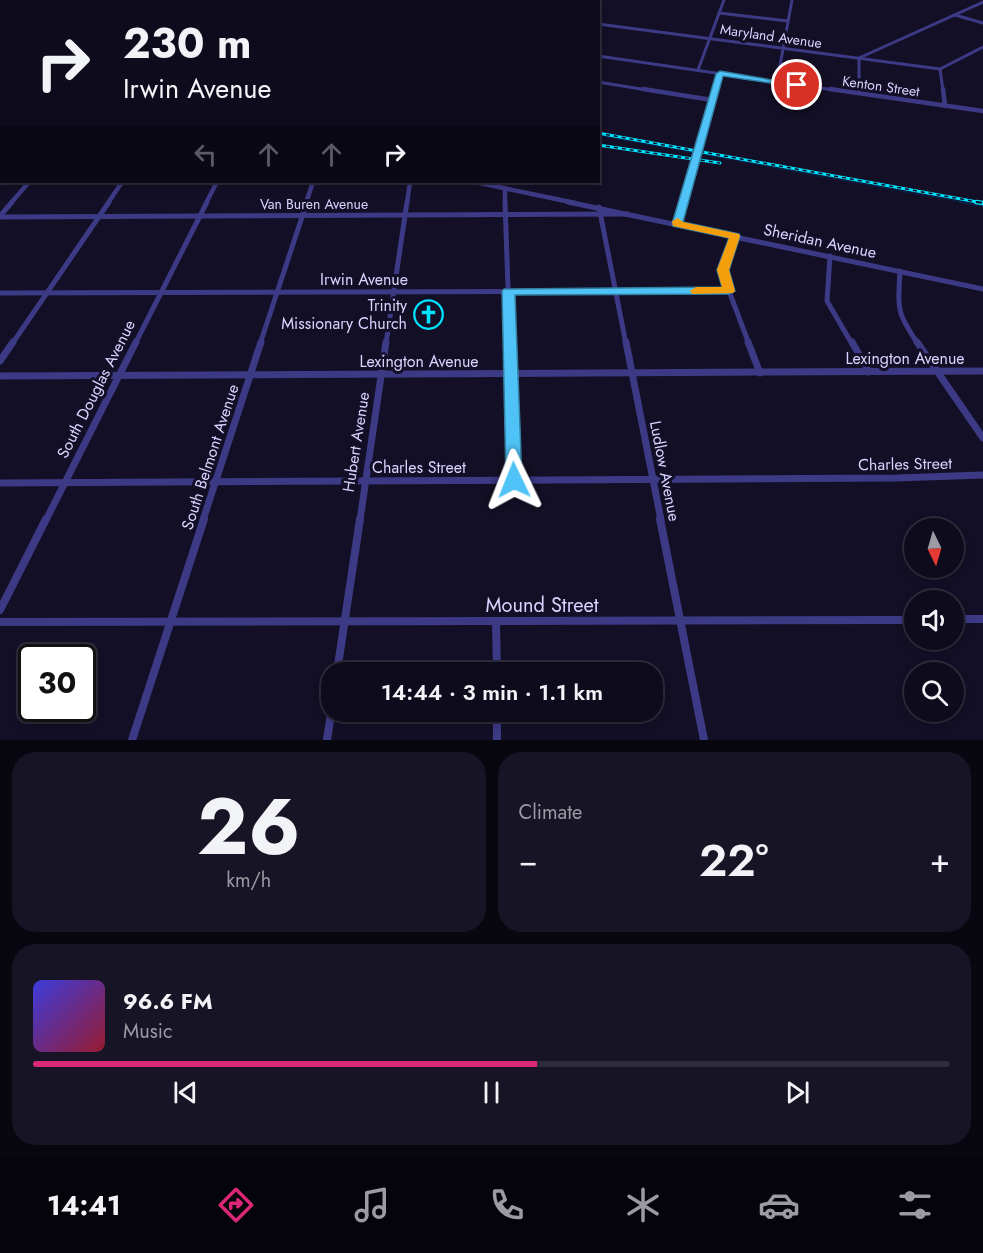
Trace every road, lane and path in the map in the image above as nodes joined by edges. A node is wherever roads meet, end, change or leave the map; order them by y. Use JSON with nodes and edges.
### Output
{"nodes":[{"id":1,"x":724,"y":0,"type":"edge"},
{"id":2,"x":792,"y":0,"type":"edge"},
{"id":3,"x":983,"y":2,"type":"edge"},
{"id":4,"x":719,"y":13,"type":"junction"},
{"id":5,"x":955,"y":15,"type":"junction"},
{"id":6,"x":788,"y":21,"type":"junction"},
{"id":7,"x":983,"y":23,"type":"edge"},
{"id":8,"x":600,"y":24,"type":"edge"},
{"id":9,"x":710,"y":38,"type":"junction"},
{"id":10,"x":983,"y":47,"type":"edge"},
{"id":11,"x":784,"y":48,"type":"junction"},
{"id":12,"x":600,"y":56,"type":"edge"},
{"id":13,"x":860,"y":58,"type":"junction"},
{"id":14,"x":940,"y":69,"type":"junction"},
{"id":15,"x":698,"y":70,"type":"junction"},
{"id":16,"x":720,"y":74,"type":"junction"},
{"id":17,"x":600,"y":82,"type":"edge"},
{"id":18,"x":777,"y":82,"type":"junction"},
{"id":19,"x":859,"y":93,"type":"junction"},
{"id":20,"x":712,"y":100,"type":"junction"},
{"id":21,"x":945,"y":106,"type":"junction"},
{"id":22,"x":983,"y":111,"type":"edge"},
{"id":23,"x":28,"y":183,"type":"edge"},
{"id":24,"x":121,"y":183,"type":"edge"},
{"id":25,"x":216,"y":183,"type":"edge"},
{"id":26,"x":313,"y":183,"type":"edge"},
{"id":27,"x":410,"y":183,"type":"edge"},
{"id":28,"x":480,"y":183,"type":"edge"},
{"id":29,"x":505,"y":188,"type":"junction"},
{"id":30,"x":600,"y":211,"type":"junction"},
{"id":31,"x":506,"y":215,"type":"junction"},
{"id":32,"x":0,"y":216,"type":"edge"},
{"id":33,"x":200,"y":216,"type":"junction"},
{"id":34,"x":302,"y":216,"type":"junction"},
{"id":35,"x":405,"y":216,"type":"junction"},
{"id":36,"x":98,"y":217,"type":"junction"},
{"id":37,"x":677,"y":224,"type":"junction"},
{"id":38,"x":735,"y":236,"type":"junction"},
{"id":39,"x":830,"y":256,"type":"junction"},
{"id":40,"x":900,"y":271,"type":"junction"},
{"id":41,"x":983,"y":289,"type":"edge"},
{"id":42,"x":508,"y":291,"type":"junction"},
{"id":43,"x":616,"y":291,"type":"junction"},
{"id":44,"x":729,"y":291,"type":"junction"},
{"id":45,"x":394,"y":292,"type":"junction"},
{"id":46,"x":160,"y":293,"type":"junction"},
{"id":47,"x":278,"y":293,"type":"junction"},
{"id":48,"x":0,"y":294,"type":"edge"},
{"id":49,"x":46,"y":294,"type":"junction"},
{"id":50,"x":0,"y":361,"type":"edge"},
{"id":51,"x":983,"y":371,"type":"edge"},
{"id":52,"x":869,"y":372,"type":"junction"},
{"id":53,"x":937,"y":372,"type":"junction"},
{"id":54,"x":632,"y":373,"type":"junction"},
{"id":55,"x":760,"y":373,"type":"junction"},
{"id":56,"x":382,"y":374,"type":"junction"},
{"id":57,"x":511,"y":374,"type":"junction"},
{"id":58,"x":118,"y":375,"type":"junction"},
{"id":59,"x":251,"y":375,"type":"junction"},
{"id":60,"x":0,"y":376,"type":"edge"},
{"id":61,"x":983,"y":438,"type":"edge"},
{"id":62,"x":983,"y":475,"type":"edge"},
{"id":63,"x":653,"y":479,"type":"junction"},
{"id":64,"x":366,"y":480,"type":"junction"},
{"id":65,"x":514,"y":480,"type":"junction"},
{"id":66,"x":216,"y":482,"type":"junction"},
{"id":67,"x":0,"y":483,"type":"edge"},
{"id":68,"x":64,"y":483,"type":"junction"},
{"id":69,"x":0,"y":610,"type":"edge"},
{"id":70,"x":964,"y":619,"type":"edge"},
{"id":71,"x":983,"y":619,"type":"edge"},
{"id":72,"x":904,"y":620,"type":"edge"},
{"id":73,"x":681,"y":621,"type":"junction"},
{"id":74,"x":0,"y":622,"type":"edge"},
{"id":75,"x":170,"y":622,"type":"junction"},
{"id":76,"x":344,"y":622,"type":"junction"},
{"id":77,"x":496,"y":622,"type":"junction"},
{"id":78,"x":338,"y":662,"type":"edge"},
{"id":79,"x":496,"y":662,"type":"edge"},
{"id":80,"x":330,"y":722,"type":"edge"},
{"id":81,"x":497,"y":722,"type":"edge"},
{"id":82,"x":132,"y":740,"type":"edge"},
{"id":83,"x":327,"y":740,"type":"edge"},
{"id":84,"x":497,"y":740,"type":"edge"},
{"id":85,"x":704,"y":740,"type":"edge"}],
"edges":[{"from":1,"to":4,"type":"street"},
{"from":2,"to":6,"type":"street"},
{"from":3,"to":5,"type":"street"},
{"from":4,"to":6,"type":"street"},
{"from":4,"to":9,"type":"street"},
{"from":5,"to":7,"type":"street"},
{"from":5,"to":13,"type":"street"},
{"from":6,"to":11,"type":"street"},
{"from":8,"to":9,"type":"street","name":"Maryland Avenue"},
{"from":9,"to":11,"type":"street","name":"Maryland Avenue"},
{"from":9,"to":15,"type":"street"},
{"from":10,"to":14,"type":"street"},
{"from":11,"to":13,"type":"street","name":"Maryland Avenue"},
{"from":11,"to":18,"type":"street"},
{"from":12,"to":15,"type":"street","name":"Kenton Street"},
{"from":13,"to":14,"type":"street","name":"Maryland Avenue"},
{"from":13,"to":19,"type":"street"},
{"from":14,"to":21,"type":"street"},
{"from":15,"to":16,"type":"street","name":"Kenton Street"},
{"from":16,"to":18,"type":"street","name":"Kenton Street"},
{"from":16,"to":20,"type":"street"},
{"from":17,"to":20,"type":"street"},
{"from":18,"to":19,"type":"street","name":"Kenton Street"},
{"from":19,"to":21,"type":"street","name":"Kenton Street"},
{"from":20,"to":37,"type":"street"},
{"from":21,"to":22,"type":"street","name":"Kenton Street"},
{"from":23,"to":32,"type":"street"},
{"from":24,"to":36,"type":"street"},
{"from":25,"to":33,"type":"street","name":"South Douglas Avenue"},
{"from":26,"to":34,"type":"street","name":"South Belmont Avenue"},
{"from":27,"to":35,"type":"street","name":"Hubert Avenue"},
{"from":28,"to":29,"type":"street","name":"Sheridan Avenue"},
{"from":29,"to":30,"type":"street","name":"Sheridan Avenue"},
{"from":29,"to":31,"type":"street"},
{"from":30,"to":31,"type":"street","name":"Van Buren Avenue"},
{"from":30,"to":37,"type":"street","name":"Sheridan Avenue"},
{"from":30,"to":43,"type":"street","name":"Ludlow Avenue"},
{"from":31,"to":35,"type":"street","name":"Van Buren Avenue"},
{"from":31,"to":42,"type":"street"},
{"from":32,"to":36,"type":"street","name":"Van Buren Avenue"},
{"from":33,"to":34,"type":"street","name":"Van Buren Avenue"},
{"from":33,"to":36,"type":"street","name":"Van Buren Avenue"},
{"from":33,"to":46,"type":"street","name":"South Douglas Avenue"},
{"from":34,"to":35,"type":"street","name":"Van Buren Avenue"},
{"from":34,"to":47,"type":"street","name":"South Belmont Avenue"},
{"from":35,"to":45,"type":"street","name":"Hubert Avenue"},
{"from":36,"to":49,"type":"street"},
{"from":37,"to":38,"type":"street","name":"Sheridan Avenue"},
{"from":38,"to":39,"type":"street","name":"Sheridan Avenue"},
{"from":38,"to":44,"type":"street"},
{"from":39,"to":40,"type":"street","name":"Sheridan Avenue"},
{"from":39,"to":52,"type":"street"},
{"from":40,"to":41,"type":"street","name":"Sheridan Avenue"},
{"from":40,"to":53,"type":"street"},
{"from":42,"to":43,"type":"street","name":"Irwin Avenue"},
{"from":42,"to":45,"type":"street","name":"Irwin Avenue"},
{"from":42,"to":57,"type":"street"},
{"from":43,"to":44,"type":"street","name":"Irwin Avenue"},
{"from":43,"to":54,"type":"street","name":"Ludlow Avenue"},
{"from":44,"to":55,"type":"street"},
{"from":45,"to":47,"type":"street","name":"Irwin Avenue"},
{"from":45,"to":56,"type":"street","name":"Hubert Avenue"},
{"from":46,"to":47,"type":"street","name":"Irwin Avenue"},
{"from":46,"to":49,"type":"street","name":"Irwin Avenue"},
{"from":46,"to":58,"type":"street","name":"South Douglas Avenue"},
{"from":47,"to":59,"type":"street","name":"South Belmont Avenue"},
{"from":48,"to":49,"type":"street","name":"Irwin Avenue"},
{"from":49,"to":50,"type":"street"},
{"from":51,"to":53,"type":"street","name":"Lexington Avenue"},
{"from":52,"to":53,"type":"street","name":"Lexington Avenue"},
{"from":52,"to":55,"type":"street","name":"Lexington Avenue"},
{"from":53,"to":61,"type":"street"},
{"from":54,"to":55,"type":"street","name":"Lexington Avenue"},
{"from":54,"to":57,"type":"street","name":"Lexington Avenue"},
{"from":54,"to":63,"type":"street","name":"Ludlow Avenue"},
{"from":56,"to":57,"type":"street","name":"Lexington Avenue"},
{"from":56,"to":59,"type":"street","name":"Lexington Avenue"},
{"from":56,"to":64,"type":"street","name":"Hubert Avenue"},
{"from":57,"to":65,"type":"street"},
{"from":58,"to":59,"type":"street","name":"Lexington Avenue"},
{"from":58,"to":60,"type":"street","name":"Lexington Avenue"},
{"from":58,"to":68,"type":"street","name":"South Douglas Avenue"},
{"from":59,"to":66,"type":"street","name":"South Belmont Avenue"},
{"from":62,"to":63,"type":"street","name":"Charles Street"},
{"from":63,"to":65,"type":"street","name":"Charles Street"},
{"from":63,"to":73,"type":"street","name":"Ludlow Avenue"},
{"from":64,"to":65,"type":"street","name":"Charles Street"},
{"from":64,"to":66,"type":"street","name":"Charles Street"},
{"from":64,"to":76,"type":"street","name":"Hubert Avenue"},
{"from":66,"to":68,"type":"street","name":"Charles Street"},
{"from":66,"to":75,"type":"street","name":"South Belmont Avenue"},
{"from":67,"to":68,"type":"street","name":"Charles Street"},
{"from":68,"to":69,"type":"street","name":"South Douglas Avenue"},
{"from":70,"to":71,"type":"street"},
{"from":72,"to":73,"type":"street","name":"Mound Street"},
{"from":73,"to":77,"type":"street","name":"Mound Street"},
{"from":73,"to":85,"type":"street","name":"Ludlow Avenue"},
{"from":74,"to":75,"type":"street","name":"Mound Street"},
{"from":75,"to":76,"type":"street","name":"Mound Street"},
{"from":75,"to":82,"type":"street","name":"South Belmont Avenue"},
{"from":76,"to":77,"type":"street","name":"Mound Street"},
{"from":76,"to":78,"type":"street","name":"Hubert Avenue"},
{"from":77,"to":79,"type":"street"},
{"from":80,"to":83,"type":"street"},
{"from":81,"to":84,"type":"street"}]}
